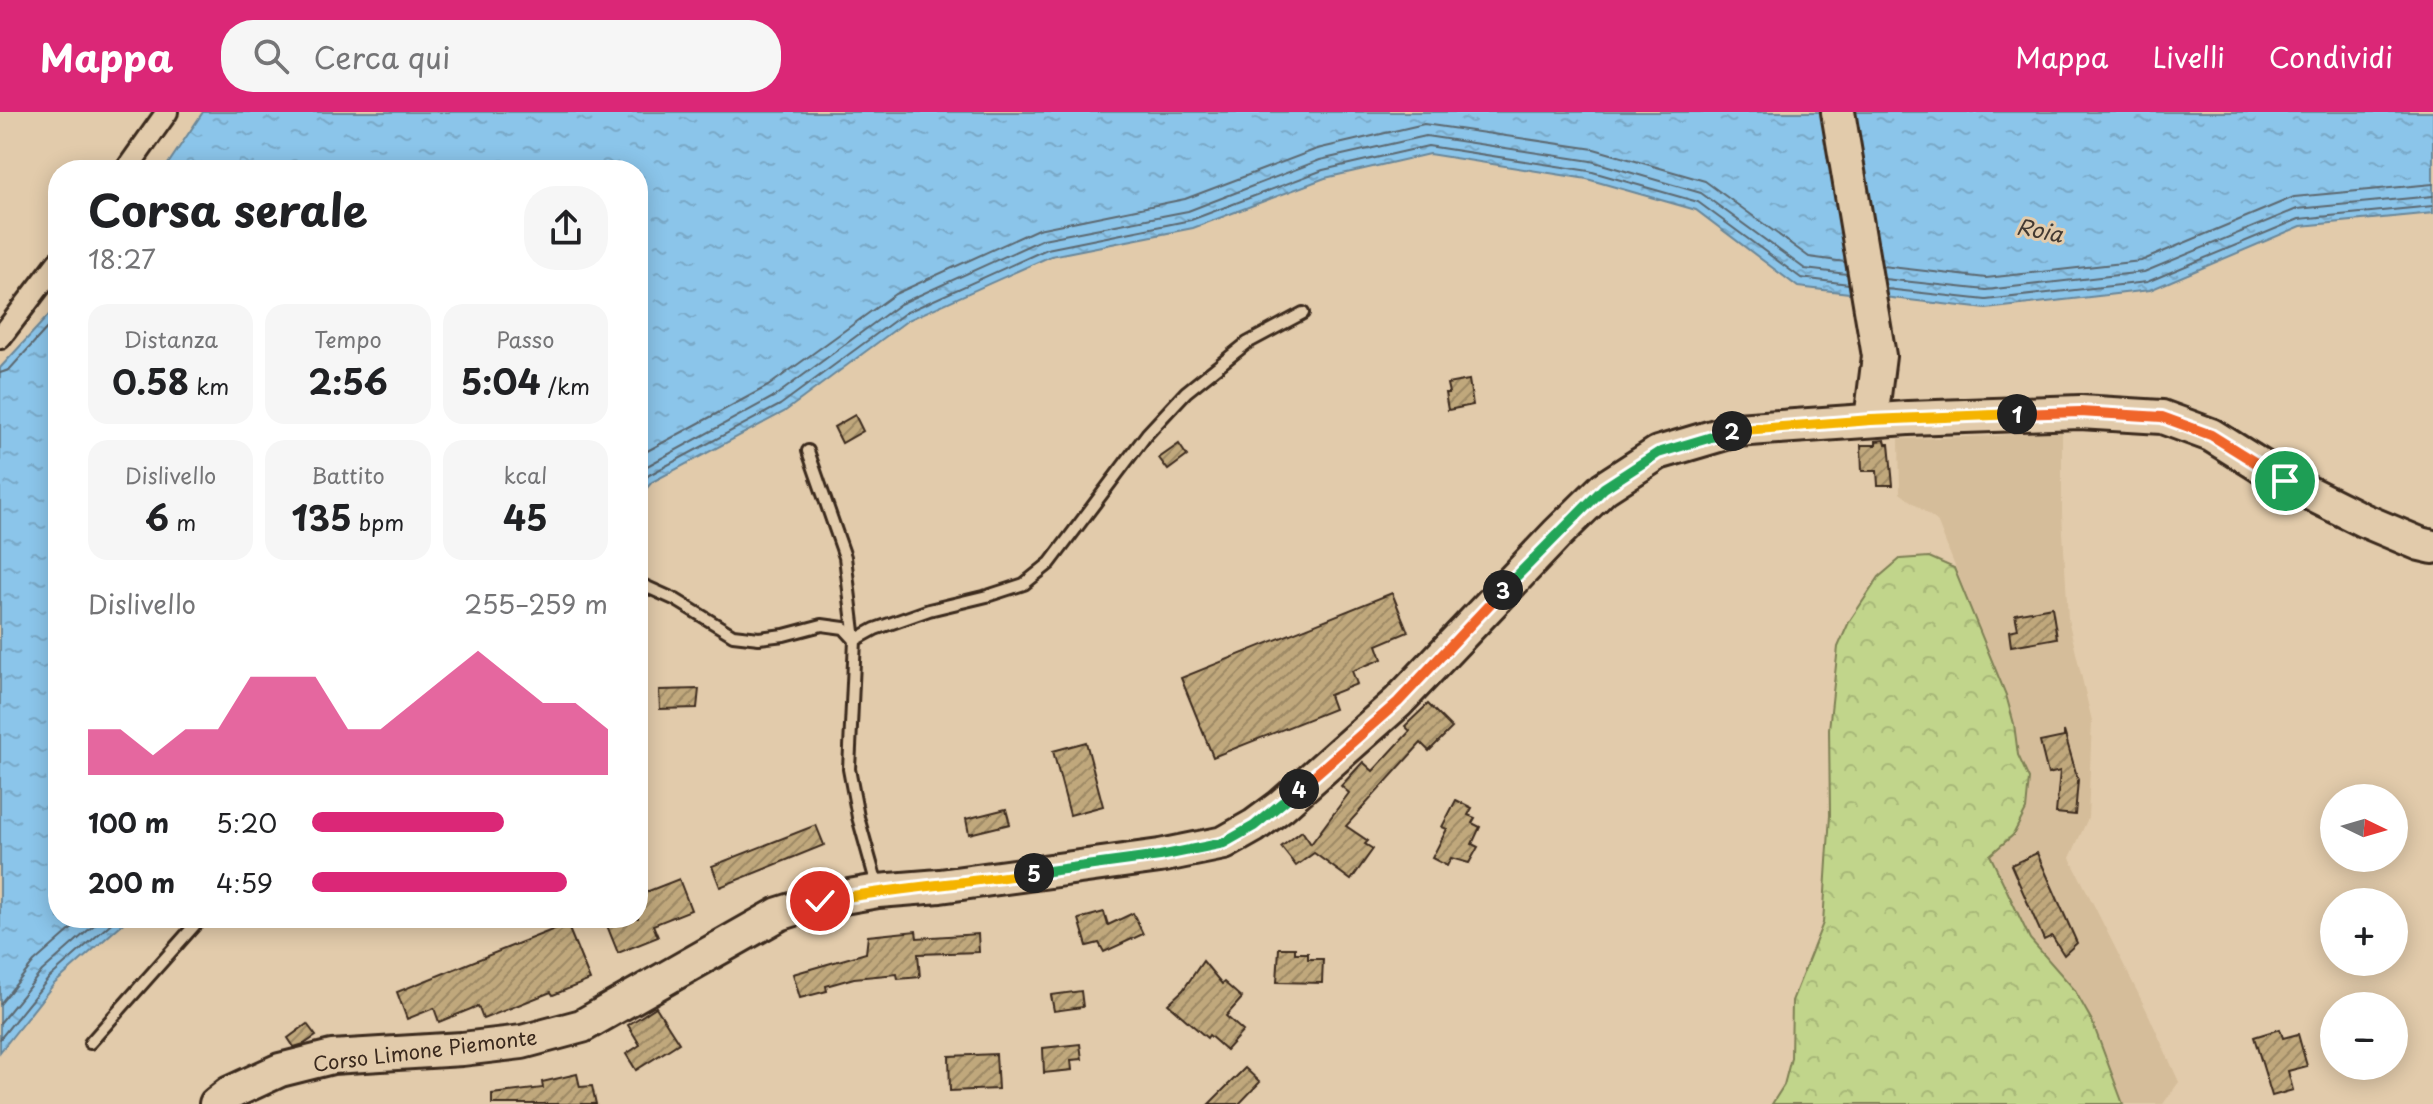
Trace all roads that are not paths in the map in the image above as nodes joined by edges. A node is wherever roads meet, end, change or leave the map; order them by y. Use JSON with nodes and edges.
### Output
{"nodes":[{"id":1,"x":167,"y":112,"type":"edge"},
{"id":2,"x":1838,"y":112,"type":"edge"},
{"id":3,"x":133,"y":160,"type":"edge"},
{"id":4,"x":48,"y":275,"type":"edge"},
{"id":5,"x":1303,"y":313,"type":"dead end"},
{"id":6,"x":0,"y":338,"type":"edge"},
{"id":7,"x":1890,"y":419,"type":"junction"},
{"id":8,"x":808,"y":451,"type":"dead end"},
{"id":9,"x":2433,"y":547,"type":"edge"},
{"id":10,"x":648,"y":587,"type":"edge"},
{"id":11,"x":855,"y":640,"type":"junction"},
{"id":12,"x":878,"y":891,"type":"junction"},
{"id":13,"x":192,"y":928,"type":"edge"},
{"id":14,"x":90,"y":1043,"type":"dead end"},
{"id":15,"x":216,"y":1104,"type":"edge"}],
"edges":[{"from":1,"to":3,"type":"street"},
{"from":2,"to":7,"type":"main road"},
{"from":4,"to":6,"type":"street"},
{"from":5,"to":11,"type":"lane"},
{"from":7,"to":9,"type":"main road","name":"Corso Limone Piemonte"},
{"from":7,"to":12,"type":"main road","name":"Corso Limone Piemonte"},
{"from":8,"to":11,"type":"lane"},
{"from":10,"to":11,"type":"lane"},
{"from":11,"to":12,"type":"lane"},
{"from":12,"to":15,"type":"main road","name":"Corso Limone Piemonte"},
{"from":13,"to":14,"type":"lane"}]}
